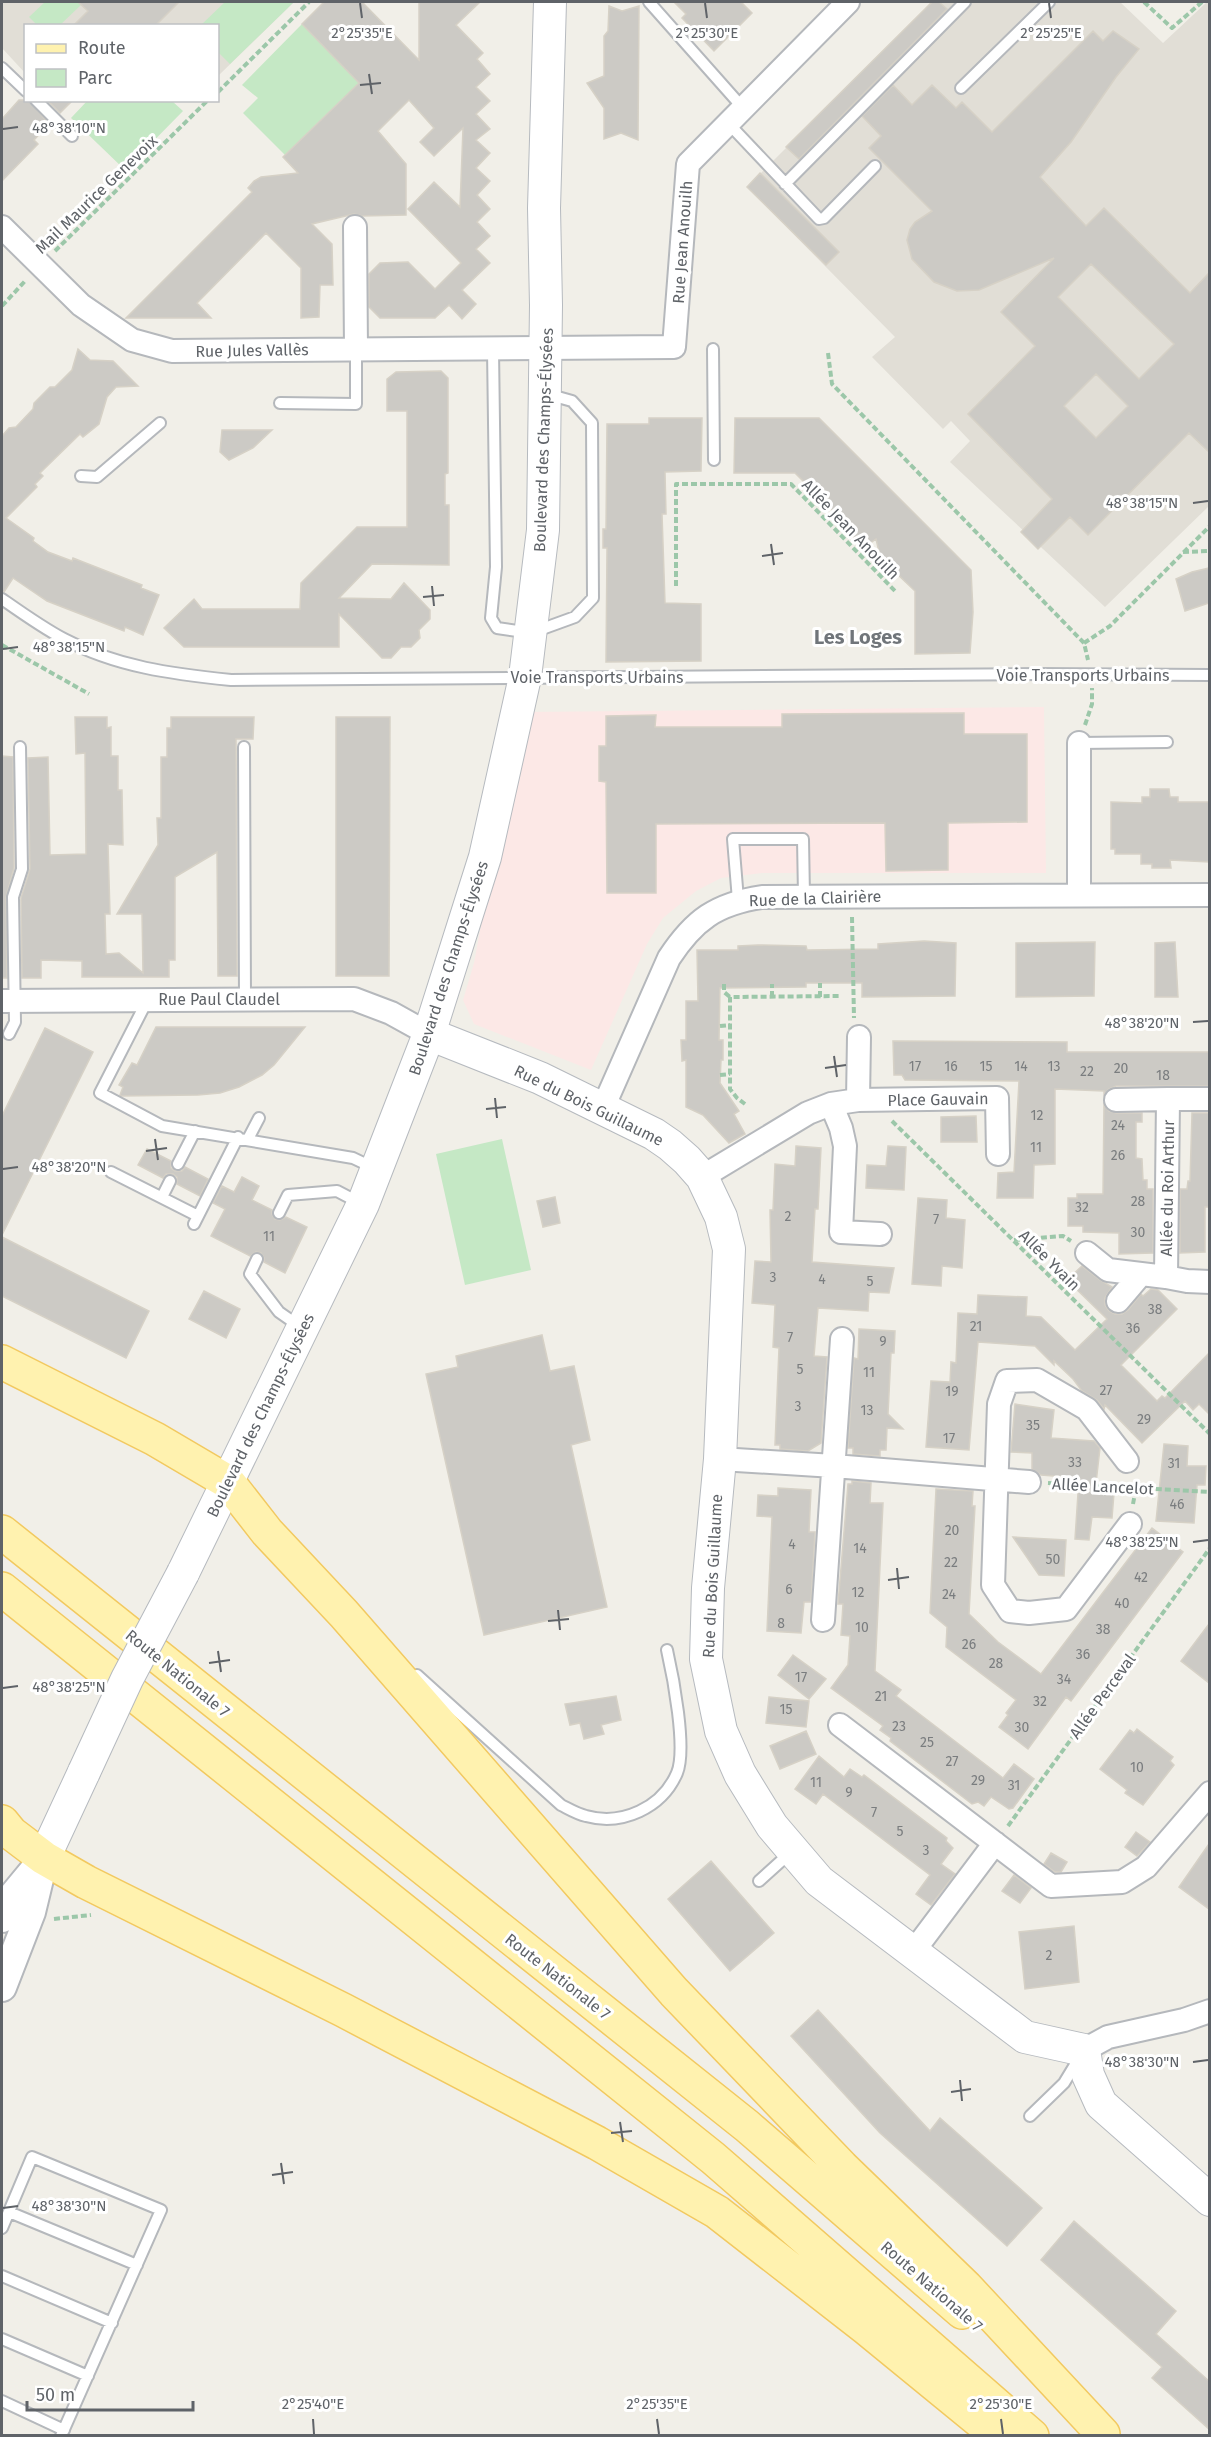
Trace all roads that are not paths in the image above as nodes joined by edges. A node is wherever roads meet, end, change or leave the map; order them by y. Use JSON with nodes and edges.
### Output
{"nodes":[{"id":1,"x":550,"y":2,"type":"edge"},
{"id":2,"x":649,"y":2,"type":"edge"},
{"id":3,"x":848,"y":2,"type":"edge"},
{"id":4,"x":965,"y":2,"type":"edge"},
{"id":5,"x":1049,"y":2,"type":"edge"},
{"id":6,"x":2,"y":68,"type":"edge"},
{"id":7,"x":961,"y":88,"type":"dead end"},
{"id":8,"x":24,"y":89,"type":"edge"},
{"id":9,"x":38,"y":102,"type":"edge"},
{"id":10,"x":735,"y":116,"type":"junction"},
{"id":11,"x":72,"y":136,"type":"dead end"},
{"id":12,"x":875,"y":166,"type":"dead end"},
{"id":13,"x":785,"y":184,"type":"junction"},
{"id":14,"x":2,"y":227,"type":"edge"},
{"id":15,"x":354,"y":227,"type":"dead end"},
{"id":16,"x":356,"y":349,"type":"junction"},
{"id":17,"x":546,"y":349,"type":"junction"},
{"id":18,"x":713,"y":349,"type":"dead end"},
{"id":19,"x":493,"y":350,"type":"junction"},
{"id":20,"x":545,"y":394,"type":"junction"},
{"id":21,"x":280,"y":403,"type":"dead end"},
{"id":22,"x":160,"y":423,"type":"dead end"},
{"id":23,"x":714,"y":460,"type":"dead end"},
{"id":24,"x":81,"y":476,"type":"dead end"},
{"id":25,"x":2,"y":599,"type":"edge"},
{"id":26,"x":531,"y":633,"type":"junction"},
{"id":27,"x":1209,"y":675,"type":"edge"},
{"id":28,"x":525,"y":677,"type":"junction"},
{"id":29,"x":1167,"y":742,"type":"dead end"},
{"id":30,"x":1079,"y":743,"type":"joint"},
{"id":31,"x":20,"y":747,"type":"dead end"},
{"id":32,"x":244,"y":747,"type":"dead end"},
{"id":33,"x":1079,"y":895,"type":"junction"},
{"id":34,"x":1209,"y":895,"type":"edge"},
{"id":35,"x":804,"y":896,"type":"junction"},
{"id":36,"x":738,"y":900,"type":"junction"},
{"id":37,"x":148,"y":999,"type":"junction"},
{"id":38,"x":245,"y":1000,"type":"junction"},
{"id":39,"x":8,"y":1001,"type":"edge"},
{"id":40,"x":9,"y":1034,"type":"dead end"},
{"id":41,"x":429,"y":1034,"type":"junction"},
{"id":42,"x":859,"y":1036,"type":"road end"},
{"id":43,"x":1168,"y":1099,"type":"junction"},
{"id":44,"x":1209,"y":1099,"type":"edge"},
{"id":45,"x":868,"y":1100,"type":"junction"},
{"id":46,"x":1116,"y":1100,"type":"dead end"},
{"id":47,"x":831,"y":1104,"type":"junction"},
{"id":48,"x":602,"y":1110,"type":"junction"},
{"id":49,"x":259,"y":1118,"type":"dead end"},
{"id":50,"x":195,"y":1131,"type":"junction"},
{"id":51,"x":243,"y":1138,"type":"junction"},
{"id":52,"x":998,"y":1154,"type":"dead end"},
{"id":53,"x":178,"y":1164,"type":"dead end"},
{"id":54,"x":377,"y":1169,"type":"junction"},
{"id":55,"x":111,"y":1172,"type":"dead end"},
{"id":56,"x":702,"y":1177,"type":"junction"},
{"id":57,"x":170,"y":1181,"type":"dead end"},
{"id":58,"x":162,"y":1197,"type":"junction"},
{"id":59,"x":363,"y":1204,"type":"junction"},
{"id":60,"x":279,"y":1213,"type":"dead end"},
{"id":61,"x":880,"y":1234,"type":"dead end"},
{"id":62,"x":1087,"y":1253,"type":"road end"},
{"id":63,"x":257,"y":1259,"type":"dead end"},
{"id":64,"x":1141,"y":1274,"type":"junction"},
{"id":65,"x":1166,"y":1277,"type":"junction"},
{"id":66,"x":1209,"y":1282,"type":"edge"},
{"id":67,"x":1118,"y":1301,"type":"dead end"},
{"id":68,"x":303,"y":1328,"type":"junction"},
{"id":69,"x":842,"y":1339,"type":"dead end"},
{"id":70,"x":2,"y":1362,"type":"edge"},
{"id":71,"x":720,"y":1459,"type":"junction"},
{"id":72,"x":1127,"y":1461,"type":"road end"},
{"id":73,"x":834,"y":1466,"type":"junction"},
{"id":74,"x":996,"y":1478,"type":"junction"},
{"id":75,"x":228,"y":1482,"type":"junction"},
{"id":76,"x":1029,"y":1482,"type":"road end"},
{"id":77,"x":1130,"y":1524,"type":"road end"},
{"id":78,"x":2,"y":1532,"type":"edge"},
{"id":79,"x":2,"y":1589,"type":"edge"},
{"id":80,"x":344,"y":1614,"type":"junction"},
{"id":81,"x":824,"y":1620,"type":"dead end"},
{"id":82,"x":668,"y":1650,"type":"dead end"},
{"id":83,"x":840,"y":1725,"type":"dead end"},
{"id":84,"x":1209,"y":1793,"type":"edge"},
{"id":85,"x":2,"y":1822,"type":"edge"},
{"id":86,"x":995,"y":1843,"type":"junction"},
{"id":87,"x":793,"y":1851,"type":"junction"},
{"id":88,"x":44,"y":1858,"type":"junction"},
{"id":89,"x":759,"y":1881,"type":"dead end"},
{"id":90,"x":2,"y":1918,"type":"edge"},
{"id":91,"x":913,"y":1952,"type":"junction"},
{"id":92,"x":2,"y":1987,"type":"edge"},
{"id":93,"x":1209,"y":2011,"type":"edge"},
{"id":94,"x":1084,"y":2049,"type":"junction"},
{"id":95,"x":1030,"y":2116,"type":"dead end"},
{"id":96,"x":1209,"y":2200,"type":"edge"},
{"id":97,"x":9,"y":2212,"type":"junction"},
{"id":98,"x":2,"y":2228,"type":"edge"},
{"id":99,"x":137,"y":2265,"type":"junction"},
{"id":100,"x":2,"y":2276,"type":"edge"},
{"id":101,"x":112,"y":2323,"type":"junction"},
{"id":102,"x":2,"y":2339,"type":"edge"},
{"id":103,"x":88,"y":2376,"type":"junction"},
{"id":104,"x":2,"y":2402,"type":"edge"},
{"id":105,"x":63,"y":2433,"type":"edge"},
{"id":106,"x":1104,"y":2435,"type":"edge"},
{"id":107,"x":998,"y":2436,"type":"edge"},
{"id":108,"x":1032,"y":2436,"type":"edge"}],
"edges":[{"from":1,"to":17,"type":"main road","name":"Boulevard des Champs-Élysées"},
{"from":2,"to":10,"type":"lane"},
{"from":3,"to":10,"type":"street","name":"Rue Jean Anouilh"},
{"from":4,"to":13,"type":"lane"},
{"from":5,"to":7,"type":"lane"},
{"from":6,"to":8,"type":"lane"},
{"from":9,"to":11,"type":"lane"},
{"from":10,"to":13,"type":"lane"},
{"from":10,"to":17,"type":"street","name":"Rue Jean Anouilh"},
{"from":12,"to":13,"type":"lane"},
{"from":14,"to":16,"type":"street","name":"Rue Jules Vallès"},
{"from":15,"to":16,"type":"street"},
{"from":16,"to":19,"type":"street","name":"Rue Jules Vallès"},
{"from":16,"to":21,"type":"lane"},
{"from":17,"to":19,"type":"street","name":"Rue Jules Vallès"},
{"from":17,"to":20,"type":"main road","name":"Boulevard des Champs-Élysées"},
{"from":18,"to":23,"type":"lane"},
{"from":19,"to":26,"type":"lane"},
{"from":20,"to":26,"type":"main road","name":"Boulevard des Champs-Élysées"},
{"from":20,"to":26,"type":"lane"},
{"from":22,"to":24,"type":"lane"},
{"from":25,"to":28,"type":"lane","name":"Voie Transports Urbains"},
{"from":26,"to":28,"type":"main road","name":"Boulevard des Champs-Élysées"},
{"from":27,"to":28,"type":"lane","name":"Voie Transports Urbains"},
{"from":28,"to":41,"type":"main road","name":"Boulevard des Champs-Élysées"},
{"from":29,"to":30,"type":"lane"},
{"from":30,"to":33,"type":"street"},
{"from":31,"to":39,"type":"lane"},
{"from":32,"to":38,"type":"lane"},
{"from":33,"to":34,"type":"street","name":"Rue de la Clairière"},
{"from":33,"to":35,"type":"street","name":"Rue de la Clairière"},
{"from":35,"to":36,"type":"street","name":"Rue de la Clairière"},
{"from":35,"to":36,"type":"lane"},
{"from":36,"to":48,"type":"street","name":"Rue de la Clairière"},
{"from":37,"to":38,"type":"street","name":"Rue Paul Claudel"},
{"from":37,"to":39,"type":"street","name":"Rue Paul Claudel"},
{"from":37,"to":50,"type":"lane"},
{"from":38,"to":41,"type":"street","name":"Rue Paul Claudel"},
{"from":39,"to":40,"type":"lane"},
{"from":41,"to":48,"type":"main road","name":"Rue du Bois Guillaume"},
{"from":41,"to":54,"type":"main road","name":"Boulevard des Champs-Élysées"},
{"from":42,"to":45,"type":"street"},
{"from":43,"to":44,"type":"street","name":"Allée du Roi Arthur"},
{"from":43,"to":46,"type":"street","name":"Allée du Roi Arthur"},
{"from":43,"to":65,"type":"street","name":"Allée du Roi Arthur"},
{"from":45,"to":47,"type":"street","name":"Place Gauvain"},
{"from":45,"to":52,"type":"street","name":"Place Gauvain"},
{"from":47,"to":56,"type":"street","name":"Place Gauvain"},
{"from":47,"to":61,"type":"street"},
{"from":48,"to":56,"type":"main road","name":"Rue du Bois Guillaume"},
{"from":49,"to":51,"type":"lane"},
{"from":50,"to":51,"type":"lane"},
{"from":50,"to":53,"type":"lane"},
{"from":51,"to":54,"type":"lane"},
{"from":51,"to":58,"type":"lane"},
{"from":54,"to":59,"type":"main road","name":"Boulevard des Champs-Élysées"},
{"from":55,"to":58,"type":"lane"},
{"from":56,"to":71,"type":"main road","name":"Rue du Bois Guillaume"},
{"from":57,"to":58,"type":"lane"},
{"from":59,"to":60,"type":"lane"},
{"from":59,"to":68,"type":"main road","name":"Boulevard des Champs-Élysées"},
{"from":62,"to":64,"type":"street","name":"Allée du Roi Arthur"},
{"from":63,"to":68,"type":"lane"},
{"from":64,"to":65,"type":"street","name":"Allée du Roi Arthur"},
{"from":64,"to":67,"type":"street","name":"Allée du Roi Arthur"},
{"from":65,"to":66,"type":"street","name":"Allée du Roi Arthur"},
{"from":68,"to":75,"type":"main road","name":"Boulevard des Champs-Élysées"},
{"from":69,"to":73,"type":"street"},
{"from":70,"to":75,"type":"main road"},
{"from":71,"to":73,"type":"street","name":"Allée Lancelot"},
{"from":71,"to":87,"type":"main road","name":"Rue du Bois Guillaume"},
{"from":72,"to":74,"type":"street","name":"Allée Lancelot"},
{"from":73,"to":74,"type":"street","name":"Allée Lancelot"},
{"from":73,"to":81,"type":"street"},
{"from":74,"to":76,"type":"street","name":"Allée Lancelot"},
{"from":74,"to":77,"type":"street","name":"Allée Lancelot"},
{"from":75,"to":80,"type":"main road"},
{"from":75,"to":88,"type":"main road","name":"Boulevard des Champs-Élysées","bridge":true},
{"from":78,"to":106,"type":"main road","name":"Route Nationale 7"},
{"from":79,"to":108,"type":"main road"},
{"from":80,"to":82,"type":"lane"},
{"from":80,"to":106,"type":"main road"},
{"from":83,"to":86,"type":"street"},
{"from":84,"to":86,"type":"street"},
{"from":85,"to":88,"type":"main road"},
{"from":86,"to":91,"type":"street"},
{"from":87,"to":89,"type":"lane"},
{"from":87,"to":91,"type":"main road","name":"Rue du Bois Guillaume"},
{"from":88,"to":90,"type":"street","name":"Boulevard des Champs-Élysées"},
{"from":88,"to":92,"type":"street","name":"Boulevard des Champs-Élysées"},
{"from":88,"to":107,"type":"main road"},
{"from":91,"to":94,"type":"main road","name":"Rue du Bois Guillaume"},
{"from":93,"to":94,"type":"street"},
{"from":94,"to":95,"type":"lane"},
{"from":94,"to":96,"type":"main road"},
{"from":97,"to":98,"type":"lane"},
{"from":97,"to":99,"type":"lane"},
{"from":97,"to":99,"type":"lane"},
{"from":99,"to":101,"type":"lane"},
{"from":100,"to":101,"type":"lane"},
{"from":101,"to":103,"type":"lane"},
{"from":102,"to":103,"type":"lane"},
{"from":103,"to":105,"type":"lane"},
{"from":104,"to":105,"type":"lane"}]}
